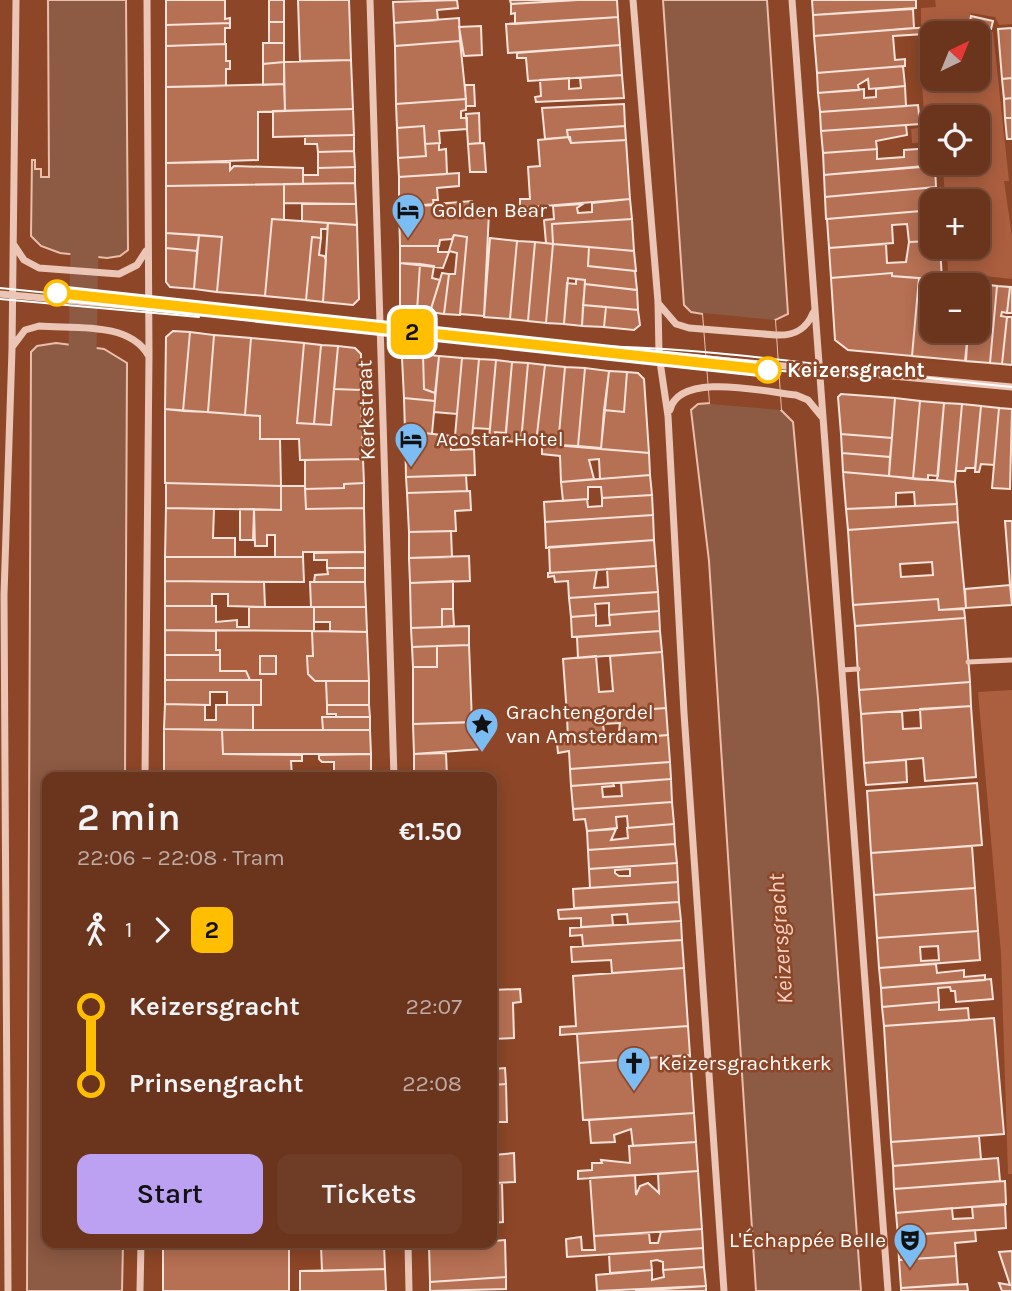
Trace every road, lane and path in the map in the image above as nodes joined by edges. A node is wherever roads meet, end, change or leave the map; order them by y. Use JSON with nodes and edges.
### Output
{"nodes":[{"id":1,"x":16,"y":0,"type":"edge"},
{"id":2,"x":147,"y":0,"type":"edge"},
{"id":3,"x":370,"y":0,"type":"edge"},
{"id":4,"x":633,"y":0,"type":"edge"},
{"id":5,"x":792,"y":0,"type":"edge"},
{"id":6,"x":13,"y":241,"type":"junction"},
{"id":7,"x":147,"y":248,"type":"junction"},
{"id":8,"x":0,"y":294,"type":"edge"},
{"id":9,"x":12,"y":295,"type":"junction"},
{"id":10,"x":658,"y":302,"type":"junction"},
{"id":11,"x":148,"y":307,"type":"junction"},
{"id":12,"x":814,"y":311,"type":"junction"},
{"id":13,"x":381,"y":329,"type":"junction"},
{"id":14,"x":12,"y":349,"type":"junction"},
{"id":15,"x":149,"y":355,"type":"junction"},
{"id":16,"x":659,"y":355,"type":"junction"},
{"id":17,"x":821,"y":370,"type":"junction"},
{"id":18,"x":1012,"y":387,"type":"edge"},
{"id":19,"x":668,"y":416,"type":"junction"},
{"id":20,"x":823,"y":418,"type":"junction"},
{"id":21,"x":1012,"y":660,"type":"edge"},
{"id":22,"x":968,"y":662,"type":"dead end"},
{"id":23,"x":858,"y":669,"type":"dead end"},
{"id":24,"x":842,"y":670,"type":"junction"},
{"id":25,"x":145,"y":772,"type":"edge"},
{"id":26,"x":394,"y":772,"type":"edge"},
{"id":27,"x":4,"y":863,"type":"edge"},
{"id":28,"x":141,"y":1248,"type":"edge"},
{"id":29,"x":408,"y":1248,"type":"edge"},
{"id":30,"x":8,"y":1291,"type":"edge"},
{"id":31,"x":140,"y":1291,"type":"edge"},
{"id":32,"x":409,"y":1291,"type":"edge"},
{"id":33,"x":723,"y":1291,"type":"edge"},
{"id":34,"x":888,"y":1291,"type":"edge"}],
"edges":[{"from":1,"to":6,"type":"street"},
{"from":2,"to":7,"type":"street"},
{"from":3,"to":13,"type":"street","name":"Kerkstraat"},
{"from":4,"to":10,"type":"street"},
{"from":5,"to":12,"type":"street"},
{"from":6,"to":7,"type":"street"},
{"from":6,"to":9,"type":"street"},
{"from":7,"to":11,"type":"street"},
{"from":8,"to":9,"type":"street"},
{"from":9,"to":11,"type":"street"},
{"from":9,"to":14,"type":"street"},
{"from":10,"to":12,"type":"street"},
{"from":10,"to":16,"type":"street"},
{"from":11,"to":13,"type":"street"},
{"from":11,"to":15,"type":"street"},
{"from":12,"to":17,"type":"street"},
{"from":13,"to":16,"type":"street"},
{"from":13,"to":26,"type":"street","name":"Kerkstraat"},
{"from":14,"to":15,"type":"street"},
{"from":14,"to":27,"type":"street"},
{"from":15,"to":25,"type":"street"},
{"from":16,"to":17,"type":"street"},
{"from":16,"to":19,"type":"street"},
{"from":17,"to":18,"type":"street"},
{"from":17,"to":20,"type":"street"},
{"from":19,"to":20,"type":"street"},
{"from":19,"to":33,"type":"street"},
{"from":20,"to":24,"type":"street"},
{"from":21,"to":22,"type":"lane"},
{"from":23,"to":24,"type":"lane"},
{"from":24,"to":34,"type":"street"},
{"from":27,"to":30,"type":"street"},
{"from":28,"to":31,"type":"street"},
{"from":29,"to":32,"type":"street"}]}
